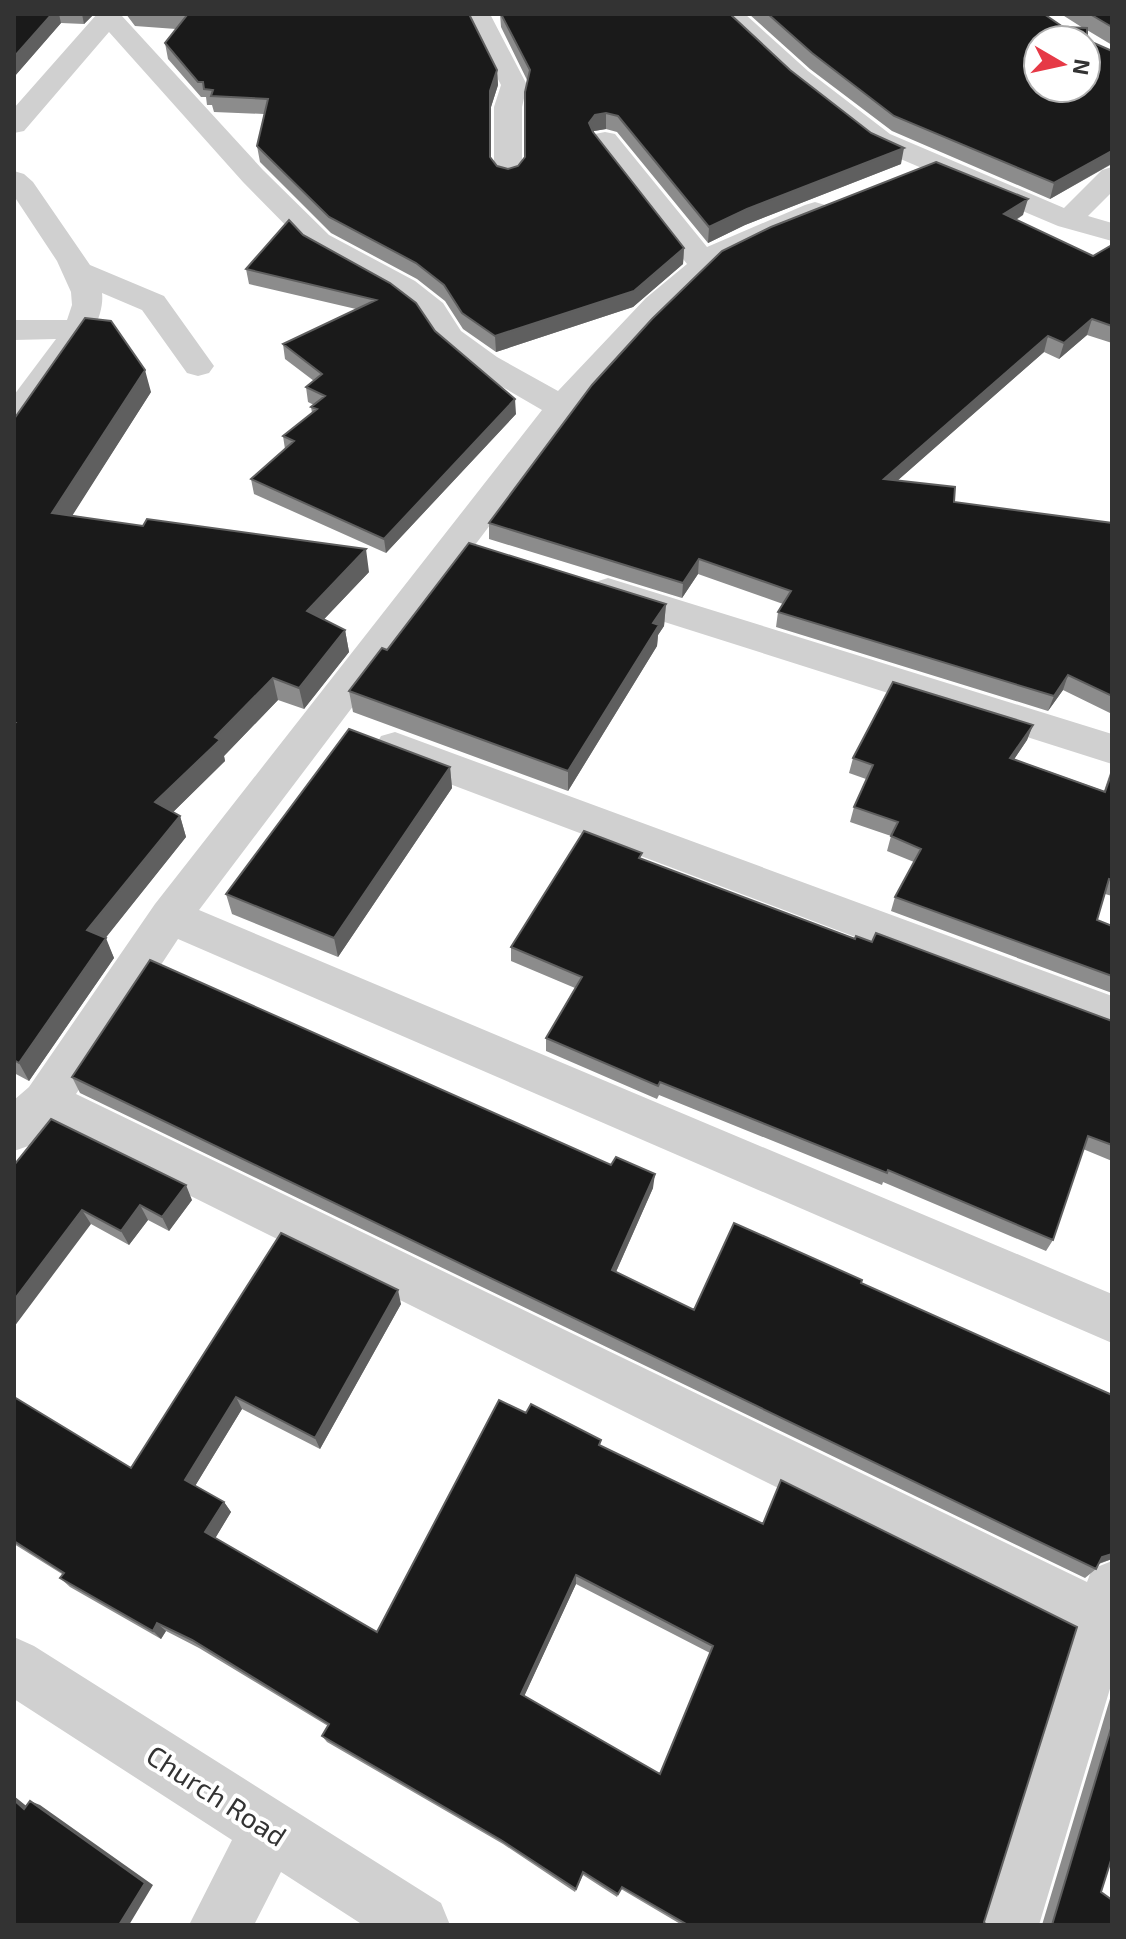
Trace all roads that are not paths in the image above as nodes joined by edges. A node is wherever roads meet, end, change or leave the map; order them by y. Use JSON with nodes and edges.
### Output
{"nodes":[{"id":1,"x":730,"y":14,"type":"edge"},
{"id":2,"x":448,"y":15,"type":"edge"},
{"id":3,"x":110,"y":16,"type":"edge"},
{"id":4,"x":14,"y":125,"type":"edge"},
{"id":5,"x":605,"y":140,"type":"edge"},
{"id":6,"x":933,"y":165,"type":"junction"},
{"id":7,"x":508,"y":173,"type":"edge"},
{"id":8,"x":1112,"y":176,"type":"edge"},
{"id":9,"x":14,"y":180,"type":"edge"},
{"id":10,"x":889,"y":182,"type":"edge"},
{"id":11,"x":845,"y":199,"type":"edge"},
{"id":12,"x":1068,"y":220,"type":"junction"},
{"id":13,"x":1112,"y":232,"type":"edge"},
{"id":14,"x":702,"y":261,"type":"junction"},
{"id":15,"x":77,"y":271,"type":"junction"},
{"id":16,"x":77,"y":329,"type":"junction"},
{"id":17,"x":15,"y":331,"type":"edge"},
{"id":18,"x":198,"y":366,"type":"dead end"},
{"id":19,"x":562,"y":407,"type":"junction"},
{"id":20,"x":14,"y":418,"type":"edge"},
{"id":21,"x":579,"y":582,"type":"edge"},
{"id":22,"x":346,"y":729,"type":"junction"},
{"id":23,"x":1112,"y":749,"type":"edge"},
{"id":24,"x":170,"y":916,"type":"junction"},
{"id":25,"x":1112,"y":1015,"type":"edge"},
{"id":26,"x":30,"y":1116,"type":"edge"},
{"id":27,"x":1112,"y":1319,"type":"edge"},
{"id":28,"x":1108,"y":1605,"type":"edge"},
{"id":29,"x":14,"y":1666,"type":"edge"},
{"id":30,"x":271,"y":1830,"type":"junction"},
{"id":31,"x":220,"y":1925,"type":"edge"},
{"id":32,"x":419,"y":1925,"type":"edge"},
{"id":33,"x":1008,"y":1925,"type":"edge"}],
"edges":[{"from":1,"to":6,"type":"street"},
{"from":2,"to":7,"type":"street"},
{"from":3,"to":4,"type":"street"},
{"from":3,"to":19,"type":"street"},
{"from":5,"to":14,"type":"street"},
{"from":6,"to":10,"type":"street"},
{"from":6,"to":12,"type":"street"},
{"from":8,"to":12,"type":"street"},
{"from":9,"to":15,"type":"street"},
{"from":11,"to":14,"type":"street"},
{"from":12,"to":13,"type":"street"},
{"from":14,"to":19,"type":"street"},
{"from":15,"to":16,"type":"street"},
{"from":15,"to":18,"type":"street"},
{"from":16,"to":17,"type":"street"},
{"from":16,"to":20,"type":"street"},
{"from":19,"to":22,"type":"street"},
{"from":21,"to":23,"type":"street"},
{"from":22,"to":24,"type":"street"},
{"from":22,"to":25,"type":"street"},
{"from":24,"to":26,"type":"street"},
{"from":24,"to":27,"type":"street"},
{"from":26,"to":28,"type":"street"},
{"from":28,"to":33,"type":"street"},
{"from":29,"to":30,"type":"street","name":"Church Road"},
{"from":30,"to":31,"type":"street"},
{"from":30,"to":32,"type":"street","name":"Church Road"}]}
